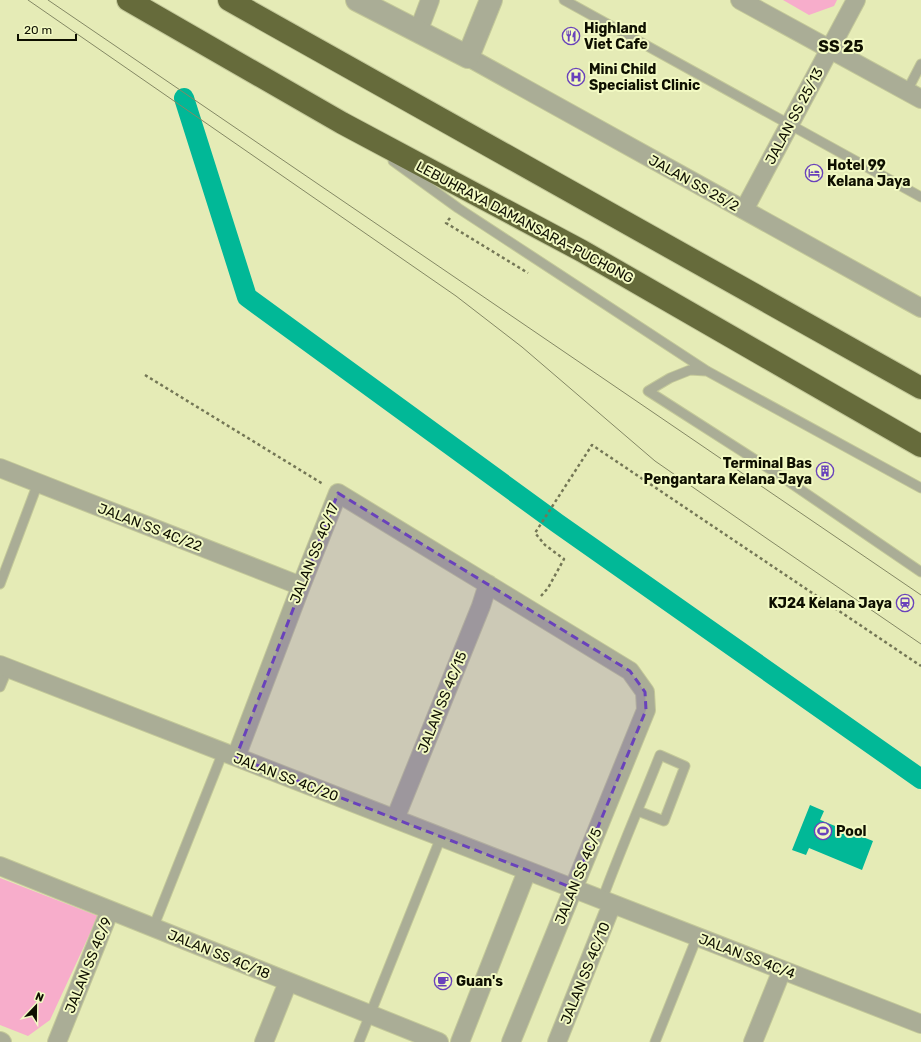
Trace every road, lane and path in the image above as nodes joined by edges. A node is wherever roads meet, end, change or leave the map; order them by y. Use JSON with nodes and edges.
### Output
{"nodes":[{"id":1,"x":128,"y":0,"type":"edge"},
{"id":2,"x":229,"y":0,"type":"edge"},
{"id":3,"x":357,"y":0,"type":"edge"},
{"id":4,"x":430,"y":0,"type":"edge"},
{"id":5,"x":491,"y":0,"type":"edge"},
{"id":6,"x":564,"y":0,"type":"edge"},
{"id":7,"x":740,"y":0,"type":"edge"},
{"id":8,"x":856,"y":0,"type":"edge"},
{"id":9,"x":418,"y":32,"type":"junction"},
{"id":10,"x":829,"y":49,"type":"junction"},
{"id":11,"x":468,"y":57,"type":"junction"},
{"id":12,"x":921,"y":64,"type":"edge"},
{"id":13,"x":914,"y":95,"type":"edge"},
{"id":14,"x":342,"y":123,"type":"junction"},
{"id":15,"x":790,"y":125,"type":"junction"},
{"id":16,"x":921,"y":197,"type":"edge"},
{"id":17,"x":744,"y":210,"type":"junction"},
{"id":18,"x":921,"y":308,"type":"edge"},
{"id":19,"x":707,"y":371,"type":"junction"},
{"id":20,"x":145,"y":374,"type":"dead end"},
{"id":21,"x":921,"y":388,"type":"edge"},
{"id":22,"x":921,"y":446,"type":"edge"},
{"id":23,"x":0,"y":468,"type":"edge"},
{"id":24,"x":38,"y":483,"type":"junction"},
{"id":25,"x":921,"y":488,"type":"edge"},
{"id":26,"x":338,"y":493,"type":"junction"},
{"id":27,"x":462,"y":569,"type":"junction"},
{"id":28,"x":921,"y":572,"type":"edge"},
{"id":29,"x":0,"y":584,"type":"edge"},
{"id":30,"x":488,"y":584,"type":"junction"},
{"id":31,"x":301,"y":586,"type":"junction"},
{"id":32,"x":480,"y":606,"type":"junction"},
{"id":33,"x":530,"y":610,"type":"junction"},
{"id":34,"x":4,"y":666,"type":"edge"},
{"id":35,"x":921,"y":666,"type":"edge"},
{"id":36,"x":0,"y":686,"type":"edge"},
{"id":37,"x":230,"y":755,"type":"junction"},
{"id":38,"x":638,"y":810,"type":"junction"},
{"id":39,"x":395,"y":819,"type":"junction"},
{"id":40,"x":441,"y":837,"type":"junction"},
{"id":41,"x":0,"y":866,"type":"edge"},
{"id":42,"x":527,"y":871,"type":"junction"},
{"id":43,"x":573,"y":888,"type":"junction"},
{"id":44,"x":607,"y":902,"type":"junction"},
{"id":45,"x":110,"y":910,"type":"junction"},
{"id":46,"x":153,"y":928,"type":"junction"},
{"id":47,"x":697,"y":937,"type":"junction"},
{"id":48,"x":782,"y":970,"type":"junction"},
{"id":49,"x":288,"y":982,"type":"junction"},
{"id":50,"x":370,"y":1014,"type":"junction"},
{"id":51,"x":921,"y":1024,"type":"edge"},
{"id":52,"x":57,"y":1042,"type":"edge"},
{"id":53,"x":264,"y":1042,"type":"edge"},
{"id":54,"x":359,"y":1042,"type":"edge"},
{"id":55,"x":439,"y":1042,"type":"edge"},
{"id":56,"x":460,"y":1042,"type":"edge"},
{"id":57,"x":511,"y":1042,"type":"edge"},
{"id":58,"x":557,"y":1042,"type":"edge"},
{"id":59,"x":655,"y":1042,"type":"edge"},
{"id":60,"x":753,"y":1042,"type":"edge"}],
"edges":[{"from":1,"to":14,"type":"highway","name":"LEBUHRAYA DAMANSARA–PUCHONG"},
{"from":2,"to":21,"type":"highway"},
{"from":3,"to":9,"type":"street"},
{"from":4,"to":9,"type":"street"},
{"from":5,"to":11,"type":"street"},
{"from":6,"to":15,"type":"lane"},
{"from":7,"to":10,"type":"street"},
{"from":8,"to":10,"type":"street","name":"JALAN SS 25/13"},
{"from":9,"to":11,"type":"street"},
{"from":10,"to":13,"type":"street"},
{"from":10,"to":15,"type":"street","name":"JALAN SS 25/13"},
{"from":11,"to":17,"type":"street","name":"JALAN SS 25/2"},
{"from":12,"to":13,"type":"lane"},
{"from":14,"to":19,"type":"lane"},
{"from":14,"to":22,"type":"highway","name":"LEBUHRAYA DAMANSARA–PUCHONG"},
{"from":15,"to":16,"type":"lane"},
{"from":15,"to":17,"type":"street","name":"JALAN SS 25/13"},
{"from":17,"to":18,"type":"street","name":"JALAN SS 25/2"},
{"from":19,"to":25,"type":"lane"},
{"from":19,"to":28,"type":"lane"},
{"from":20,"to":26,"type":"path","name":"JALAN SS 4C/17"},
{"from":23,"to":24,"type":"street","name":"JALAN SS 4C/22"},
{"from":24,"to":29,"type":"lane"},
{"from":24,"to":31,"type":"street","name":"JALAN SS 4C/22"},
{"from":26,"to":27,"type":"street"},
{"from":26,"to":31,"type":"street","name":"JALAN SS 4C/17"},
{"from":27,"to":30,"type":"street"},
{"from":27,"to":32,"type":"street"},
{"from":30,"to":32,"type":"street","name":"JALAN SS 4C/15"},
{"from":30,"to":33,"type":"street"},
{"from":31,"to":37,"type":"street","name":"JALAN SS 4C/17"},
{"from":32,"to":39,"type":"street","name":"JALAN SS 4C/15"},
{"from":33,"to":35,"type":"path"},
{"from":33,"to":43,"type":"street","name":"JALAN SS 4C/5"},
{"from":34,"to":36,"type":"lane"},
{"from":34,"to":37,"type":"street","name":"JALAN SS 4C/20"},
{"from":37,"to":39,"type":"street","name":"JALAN SS 4C/20"},
{"from":37,"to":46,"type":"lane"},
{"from":38,"to":38,"type":"lane","name":"JALAN SS 4C/10"},
{"from":38,"to":44,"type":"lane","name":"JALAN SS 4C/10"},
{"from":39,"to":40,"type":"street","name":"JALAN SS 4C/20"},
{"from":40,"to":42,"type":"street","name":"JALAN SS 4C/20"},
{"from":40,"to":50,"type":"lane"},
{"from":41,"to":45,"type":"street","name":"JALAN SS 4C/18"},
{"from":42,"to":43,"type":"street","name":"JALAN SS 4C/20"},
{"from":42,"to":56,"type":"street"},
{"from":43,"to":44,"type":"street","name":"JALAN SS 4C/4"},
{"from":43,"to":57,"type":"street","name":"JALAN SS 4C/5"},
{"from":44,"to":47,"type":"street","name":"JALAN SS 4C/4"},
{"from":44,"to":58,"type":"street","name":"JALAN SS 4C/10"},
{"from":45,"to":46,"type":"street","name":"JALAN SS 4C/18"},
{"from":45,"to":52,"type":"street","name":"JALAN SS 4C/9"},
{"from":46,"to":49,"type":"street","name":"JALAN SS 4C/18"},
{"from":47,"to":48,"type":"street","name":"JALAN SS 4C/4"},
{"from":47,"to":59,"type":"lane"},
{"from":48,"to":51,"type":"street","name":"JALAN SS 4C/4"},
{"from":48,"to":60,"type":"street"},
{"from":49,"to":50,"type":"street","name":"JALAN SS 4C/18"},
{"from":49,"to":53,"type":"street"},
{"from":50,"to":54,"type":"lane"},
{"from":50,"to":55,"type":"street","name":"JALAN SS 4C/18"}]}
